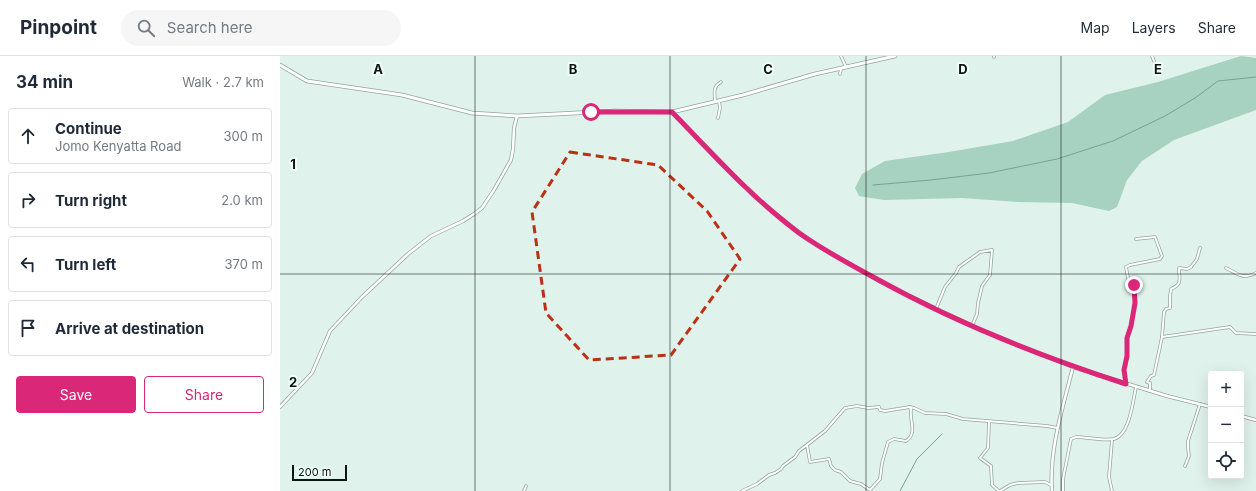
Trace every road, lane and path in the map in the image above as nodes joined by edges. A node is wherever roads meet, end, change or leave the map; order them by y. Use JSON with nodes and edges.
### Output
{"nodes":[{"id":1,"x":842,"y":56,"type":"edge"},
{"id":2,"x":895,"y":56,"type":"edge"},
{"id":3,"x":1152,"y":56,"type":"edge"},
{"id":4,"x":1154,"y":61,"type":"dead end"},
{"id":5,"x":280,"y":66,"type":"edge"},
{"id":6,"x":846,"y":67,"type":"junction"},
{"id":7,"x":841,"y":69,"type":"junction"},
{"id":8,"x":840,"y":74,"type":"dead end"},
{"id":9,"x":721,"y":82,"type":"dead end"},
{"id":10,"x":717,"y":102,"type":"junction"},
{"id":11,"x":672,"y":112,"type":"junction"},
{"id":12,"x":517,"y":116,"type":"junction"},
{"id":13,"x":718,"y":118,"type":"dead end"},
{"id":14,"x":1136,"y":239,"type":"dead end"},
{"id":15,"x":1200,"y":248,"type":"dead end"},
{"id":16,"x":1226,"y":268,"type":"dead end"},
{"id":17,"x":1256,"y":273,"type":"edge"},
{"id":18,"x":936,"y":309,"type":"junction"},
{"id":19,"x":972,"y":326,"type":"junction"},
{"id":20,"x":1256,"y":334,"type":"edge"},
{"id":21,"x":1162,"y":337,"type":"junction"},
{"id":22,"x":1073,"y":367,"type":"junction"},
{"id":23,"x":1126,"y":384,"type":"junction"},
{"id":24,"x":1136,"y":387,"type":"junction"},
{"id":25,"x":1150,"y":391,"type":"junction"},
{"id":26,"x":1200,"y":404,"type":"junction"},
{"id":27,"x":1208,"y":406,"type":"edge"},
{"id":28,"x":280,"y":407,"type":"edge"},
{"id":29,"x":910,"y":407,"type":"junction"},
{"id":30,"x":1244,"y":417,"type":"edge"},
{"id":31,"x":1256,"y":420,"type":"edge"},
{"id":32,"x":989,"y":422,"type":"junction"},
{"id":33,"x":1058,"y":428,"type":"junction"},
{"id":34,"x":1112,"y":440,"type":"junction"},
{"id":35,"x":807,"y":445,"type":"junction"},
{"id":36,"x":1185,"y":466,"type":"dead end"},
{"id":37,"x":1052,"y":485,"type":"junction"},
{"id":38,"x":526,"y":486,"type":"dead end"},
{"id":39,"x":524,"y":491,"type":"edge"},
{"id":40,"x":742,"y":491,"type":"edge"},
{"id":41,"x":999,"y":491,"type":"edge"},
{"id":42,"x":1052,"y":491,"type":"edge"},
{"id":43,"x":1063,"y":491,"type":"edge"},
{"id":44,"x":1112,"y":491,"type":"edge"}],
"edges":[{"from":1,"to":6,"type":"street"},
{"from":2,"to":6,"type":"main road"},
{"from":3,"to":4,"type":"street"},
{"from":5,"to":12,"type":"main road"},
{"from":6,"to":7,"type":"main road"},
{"from":7,"to":8,"type":"street"},
{"from":7,"to":10,"type":"main road"},
{"from":9,"to":10,"type":"street"},
{"from":10,"to":11,"type":"main road"},
{"from":10,"to":13,"type":"street"},
{"from":11,"to":12,"type":"main road"},
{"from":11,"to":18,"type":"street"},
{"from":12,"to":28,"type":"street"},
{"from":14,"to":23,"type":"street"},
{"from":15,"to":21,"type":"street"},
{"from":16,"to":17,"type":"street"},
{"from":18,"to":19,"type":"street"},
{"from":18,"to":19,"type":"street"},
{"from":19,"to":22,"type":"street"},
{"from":20,"to":21,"type":"street"},
{"from":21,"to":25,"type":"street"},
{"from":22,"to":23,"type":"street"},
{"from":22,"to":33,"type":"street"},
{"from":23,"to":24,"type":"street"},
{"from":24,"to":25,"type":"street"},
{"from":24,"to":34,"type":"street"},
{"from":25,"to":26,"type":"street"},
{"from":26,"to":27,"type":"street"},
{"from":26,"to":36,"type":"street"},
{"from":29,"to":32,"type":"street"},
{"from":29,"to":35,"type":"street"},
{"from":29,"to":35,"type":"street"},
{"from":30,"to":31,"type":"street"},
{"from":32,"to":33,"type":"street"},
{"from":32,"to":41,"type":"street"},
{"from":33,"to":37,"type":"street"},
{"from":34,"to":43,"type":"street"},
{"from":34,"to":44,"type":"street"},
{"from":35,"to":40,"type":"street"},
{"from":37,"to":41,"type":"street"},
{"from":37,"to":42,"type":"street"},
{"from":38,"to":39,"type":"street"}]}
